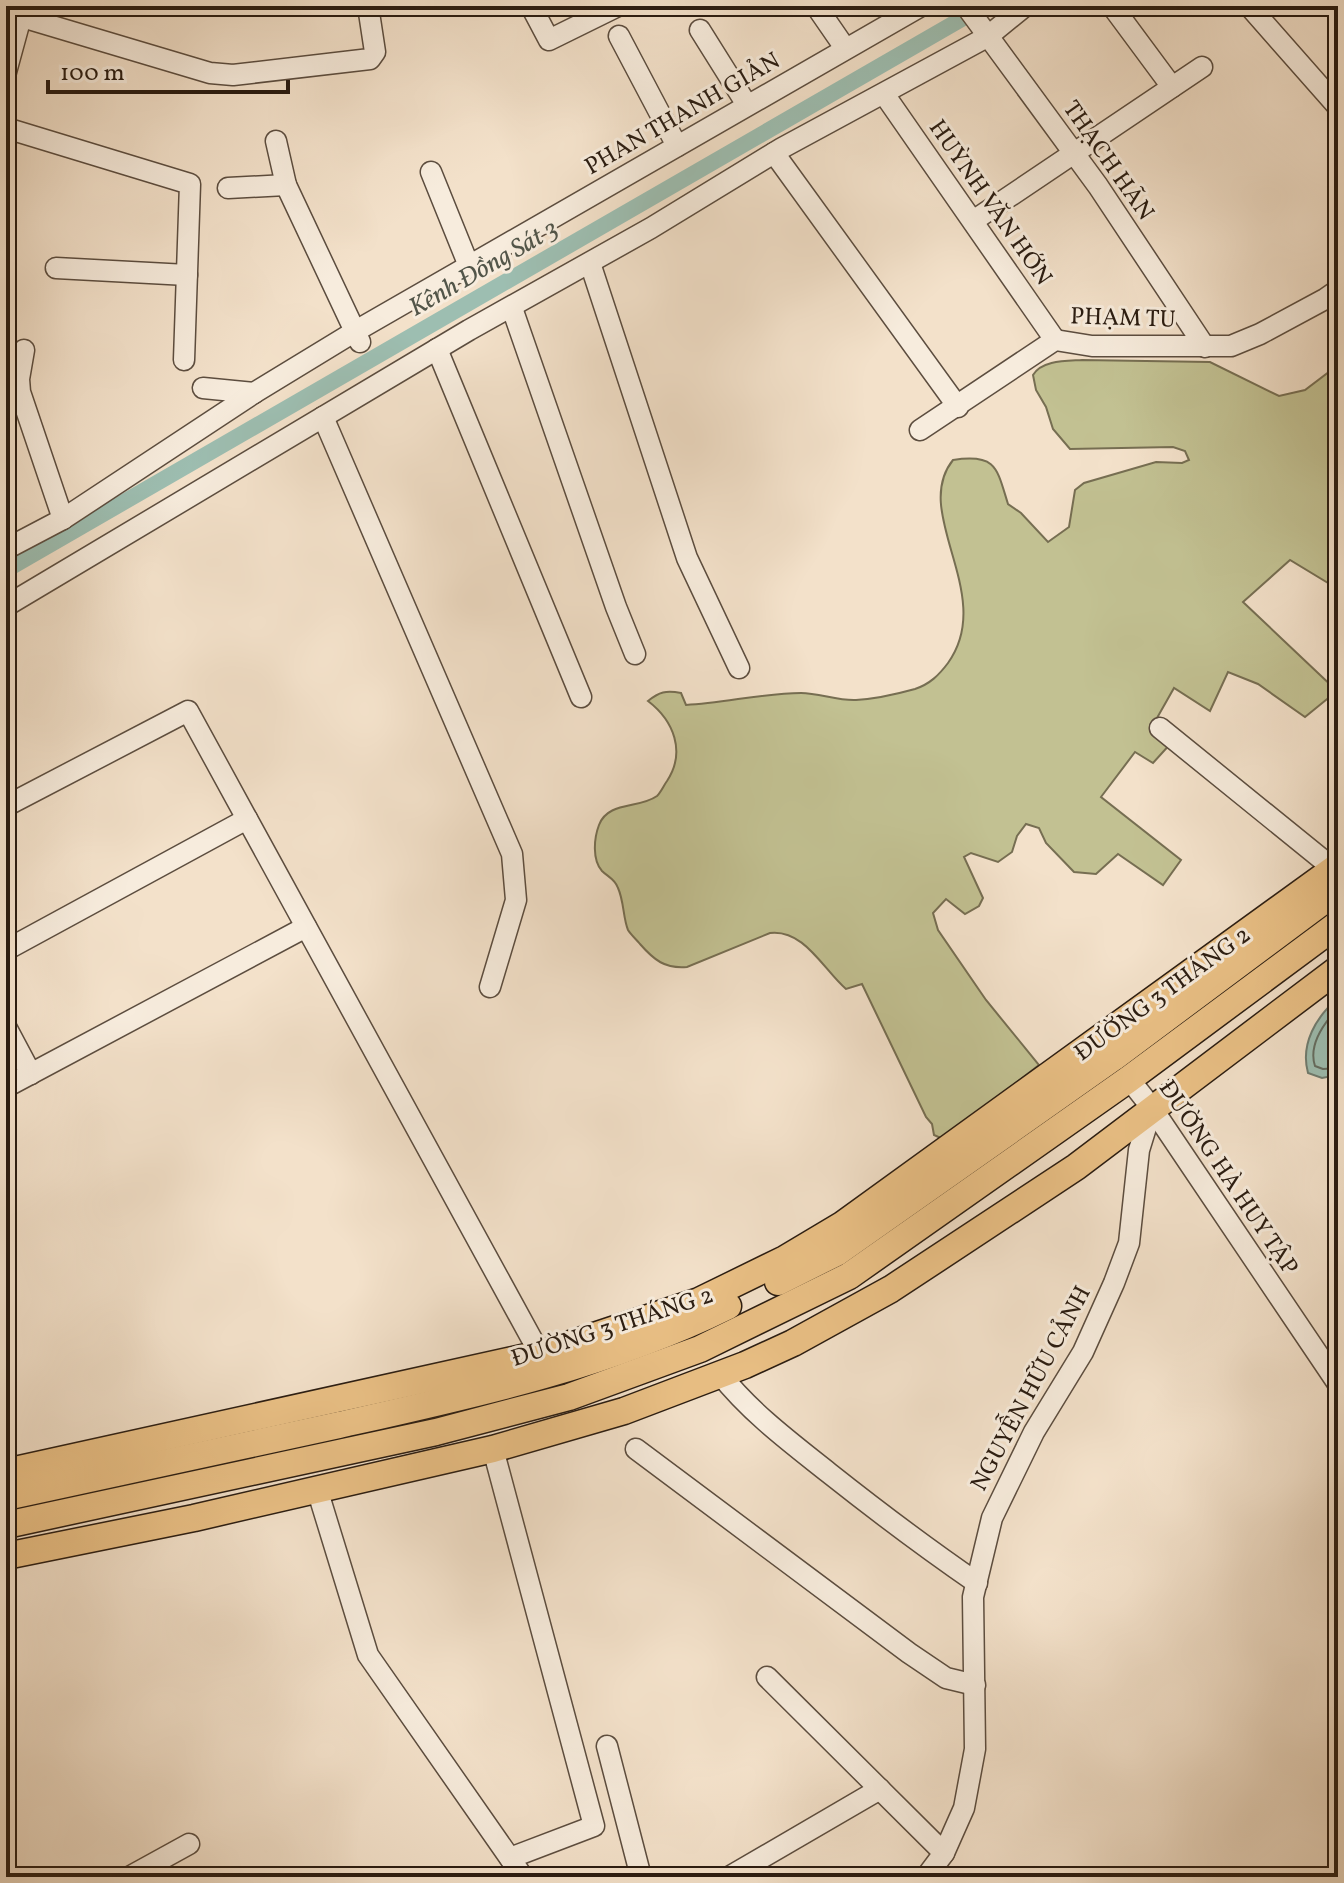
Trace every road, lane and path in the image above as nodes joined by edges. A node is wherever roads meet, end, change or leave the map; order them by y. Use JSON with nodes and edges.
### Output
{"nodes":[{"id":1,"x":368,"y":6,"type":"edge"},
{"id":2,"x":531,"y":6,"type":"edge"},
{"id":3,"x":618,"y":6,"type":"edge"},
{"id":4,"x":816,"y":6,"type":"edge"},
{"id":5,"x":921,"y":6,"type":"edge"},
{"id":6,"x":966,"y":6,"type":"edge"},
{"id":7,"x":1025,"y":6,"type":"edge"},
{"id":8,"x":1112,"y":6,"type":"edge"},
{"id":9,"x":1249,"y":6,"type":"edge"},
{"id":10,"x":23,"y":12,"type":"edge"},
{"id":11,"x":700,"y":30,"type":"dead end"},
{"id":12,"x":619,"y":36,"type":"dead end"},
{"id":13,"x":987,"y":36,"type":"junction"},
{"id":14,"x":845,"y":48,"type":"junction"},
{"id":15,"x":1202,"y":67,"type":"dead end"},
{"id":16,"x":6,"y":72,"type":"edge"},
{"id":17,"x":1172,"y":87,"type":"junction"},
{"id":18,"x":884,"y":94,"type":"junction"},
{"id":19,"x":747,"y":105,"type":"junction"},
{"id":20,"x":1338,"y":107,"type":"edge"},
{"id":21,"x":6,"y":128,"type":"edge"},
{"id":22,"x":276,"y":141,"type":"dead end"},
{"id":23,"x":677,"y":146,"type":"junction"},
{"id":24,"x":774,"y":153,"type":"junction"},
{"id":25,"x":1075,"y":155,"type":"junction"},
{"id":26,"x":431,"y":172,"type":"dead end"},
{"id":27,"x":286,"y":185,"type":"junction"},
{"id":28,"x":228,"y":188,"type":"dead end"},
{"id":29,"x":973,"y":221,"type":"junction"},
{"id":30,"x":590,"y":263,"type":"junction"},
{"id":31,"x":469,"y":266,"type":"junction"},
{"id":32,"x":56,"y":268,"type":"dead end"},
{"id":33,"x":187,"y":275,"type":"junction"},
{"id":34,"x":1338,"y":290,"type":"edge"},
{"id":35,"x":512,"y":308,"type":"junction"},
{"id":36,"x":357,"y":337,"type":"junction"},
{"id":37,"x":1055,"y":340,"type":"junction"},
{"id":38,"x":1205,"y":347,"type":"junction"},
{"id":39,"x":437,"y":349,"type":"junction"},
{"id":40,"x":24,"y":350,"type":"dead end"},
{"id":41,"x":184,"y":360,"type":"dead end"},
{"id":42,"x":203,"y":388,"type":"dead end"},
{"id":43,"x":254,"y":393,"type":"junction"},
{"id":44,"x":958,"y":407,"type":"junction"},
{"id":45,"x":323,"y":417,"type":"junction"},
{"id":46,"x":920,"y":430,"type":"dead end"},
{"id":47,"x":63,"y":519,"type":"junction"},
{"id":48,"x":6,"y":549,"type":"edge"},
{"id":49,"x":6,"y":606,"type":"edge"},
{"id":50,"x":635,"y":654,"type":"dead end"},
{"id":51,"x":739,"y":668,"type":"dead end"},
{"id":52,"x":581,"y":697,"type":"dead end"},
{"id":53,"x":1160,"y":728,"type":"dead end"},
{"id":54,"x":6,"y":806,"type":"edge"},
{"id":55,"x":247,"y":819,"type":"junction"},
{"id":56,"x":1337,"y":875,"type":"edge"},
{"id":57,"x":1338,"y":924,"type":"edge"},
{"id":58,"x":306,"y":927,"type":"junction"},
{"id":59,"x":6,"y":950,"type":"edge"},
{"id":60,"x":1338,"y":969,"type":"edge"},
{"id":61,"x":490,"y":987,"type":"dead end"},
{"id":62,"x":6,"y":1027,"type":"edge"},
{"id":63,"x":1113,"y":1058,"type":"junction"},
{"id":64,"x":31,"y":1074,"type":"junction"},
{"id":65,"x":6,"y":1087,"type":"edge"},
{"id":66,"x":1152,"y":1108,"type":"junction"},
{"id":67,"x":540,"y":1354,"type":"junction"},
{"id":68,"x":720,"y":1374,"type":"junction"},
{"id":69,"x":1338,"y":1384,"type":"edge"},
{"id":70,"x":493,"y":1449,"type":"junction"},
{"id":71,"x":636,"y":1449,"type":"dead end"},
{"id":72,"x":6,"y":1472,"type":"edge"},
{"id":73,"x":317,"y":1489,"type":"junction"},
{"id":74,"x":6,"y":1497,"type":"edge"},
{"id":75,"x":6,"y":1525,"type":"edge"},
{"id":76,"x":6,"y":1556,"type":"edge"},
{"id":77,"x":977,"y":1583,"type":"junction"},
{"id":78,"x":767,"y":1677,"type":"dead end"},
{"id":79,"x":975,"y":1685,"type":"junction"},
{"id":80,"x":607,"y":1746,"type":"dead end"},
{"id":81,"x":880,"y":1789,"type":"junction"},
{"id":82,"x":189,"y":1844,"type":"dead end"},
{"id":83,"x":944,"y":1853,"type":"junction"},
{"id":84,"x":510,"y":1858,"type":"junction"},
{"id":85,"x":129,"y":1877,"type":"edge"},
{"id":86,"x":523,"y":1877,"type":"edge"},
{"id":87,"x":641,"y":1877,"type":"edge"},
{"id":88,"x":729,"y":1877,"type":"edge"},
{"id":89,"x":926,"y":1877,"type":"edge"}],
"edges":[{"from":1,"to":10,"type":"street"},
{"from":2,"to":3,"type":"street"},
{"from":4,"to":14,"type":"street"},
{"from":5,"to":14,"type":"street","name":"PHAN THANH GIẢN"},
{"from":6,"to":13,"type":"street","name":"THẠCH HÃN"},
{"from":7,"to":13,"type":"street"},
{"from":8,"to":17,"type":"street"},
{"from":9,"to":20,"type":"street"},
{"from":10,"to":16,"type":"street"},
{"from":11,"to":19,"type":"street"},
{"from":12,"to":23,"type":"street"},
{"from":13,"to":18,"type":"street"},
{"from":13,"to":25,"type":"street","name":"THẠCH HÃN"},
{"from":14,"to":19,"type":"street","name":"PHAN THANH GIẢN"},
{"from":15,"to":17,"type":"street"},
{"from":17,"to":25,"type":"street"},
{"from":18,"to":24,"type":"street"},
{"from":18,"to":29,"type":"street","name":"HUỲNH VĂN HỚN"},
{"from":19,"to":23,"type":"street","name":"PHAN THANH GIẢN"},
{"from":21,"to":33,"type":"street"},
{"from":22,"to":27,"type":"street"},
{"from":23,"to":31,"type":"street","name":"PHAN THANH GIẢN"},
{"from":24,"to":30,"type":"street"},
{"from":24,"to":44,"type":"street"},
{"from":25,"to":29,"type":"street"},
{"from":25,"to":38,"type":"street","name":"THẠCH HÃN"},
{"from":26,"to":31,"type":"street"},
{"from":27,"to":28,"type":"street"},
{"from":27,"to":36,"type":"street"},
{"from":29,"to":37,"type":"street","name":"HUỲNH VĂN HỚN"},
{"from":30,"to":35,"type":"street"},
{"from":30,"to":51,"type":"street"},
{"from":31,"to":36,"type":"street","name":"PHAN THANH GIẢN"},
{"from":32,"to":33,"type":"street"},
{"from":33,"to":41,"type":"street"},
{"from":34,"to":38,"type":"street","name":"PHẠM TU"},
{"from":35,"to":39,"type":"street"},
{"from":35,"to":50,"type":"street"},
{"from":36,"to":43,"type":"street","name":"PHAN THANH GIẢN"},
{"from":37,"to":38,"type":"street","name":"PHẠM TU"},
{"from":37,"to":44,"type":"street","name":"PHẠM TU"},
{"from":39,"to":45,"type":"street"},
{"from":39,"to":52,"type":"street"},
{"from":40,"to":47,"type":"street"},
{"from":42,"to":43,"type":"street"},
{"from":43,"to":47,"type":"street","name":"PHAN THANH GIẢN"},
{"from":44,"to":46,"type":"street","name":"PHẠM TU"},
{"from":45,"to":49,"type":"street"},
{"from":45,"to":61,"type":"street"},
{"from":47,"to":48,"type":"street","name":"PHAN THANH GIẢN"},
{"from":53,"to":56,"type":"street"},
{"from":54,"to":55,"type":"street"},
{"from":55,"to":58,"type":"street"},
{"from":55,"to":59,"type":"street"},
{"from":56,"to":63,"type":"main road","name":"ĐƯỜNG 3 THÁNG 2"},
{"from":57,"to":63,"type":"main road","name":"ĐƯỜNG 3 THÁNG 2"},
{"from":58,"to":64,"type":"street"},
{"from":58,"to":67,"type":"street"},
{"from":60,"to":66,"type":"main road"},
{"from":62,"to":64,"type":"street"},
{"from":63,"to":66,"type":"street","name":"ĐƯỜNG HÀ HUY TẬP"},
{"from":63,"to":67,"type":"main road","name":"ĐƯỜNG 3 THÁNG 2"},
{"from":63,"to":74,"type":"main road","name":"ĐƯỜNG 3 THÁNG 2"},
{"from":63,"to":75,"type":"main road","name":"ĐƯỜNG 3 THÁNG 2"},
{"from":64,"to":65,"type":"street"},
{"from":66,"to":68,"type":"main road"},
{"from":66,"to":69,"type":"street","name":"ĐƯỜNG HÀ HUY TẬP"},
{"from":66,"to":77,"type":"street","name":"NGUYỄN HỮU CẢNH"},
{"from":67,"to":72,"type":"main road","name":"ĐƯỜNG 3 THÁNG 2"},
{"from":68,"to":70,"type":"main road"},
{"from":68,"to":77,"type":"street"},
{"from":70,"to":73,"type":"main road"},
{"from":70,"to":84,"type":"street"},
{"from":71,"to":79,"type":"street"},
{"from":73,"to":76,"type":"main road"},
{"from":73,"to":84,"type":"street"},
{"from":77,"to":79,"type":"street","name":"NGUYỄN HỮU CẢNH"},
{"from":78,"to":81,"type":"street"},
{"from":79,"to":83,"type":"street","name":"NGUYỄN HỮU CẢNH"},
{"from":80,"to":87,"type":"street"},
{"from":81,"to":83,"type":"street"},
{"from":81,"to":88,"type":"street"},
{"from":82,"to":85,"type":"street"},
{"from":83,"to":89,"type":"street","name":"NGUYỄN HỮU CẢNH"},
{"from":84,"to":86,"type":"street"}]}
